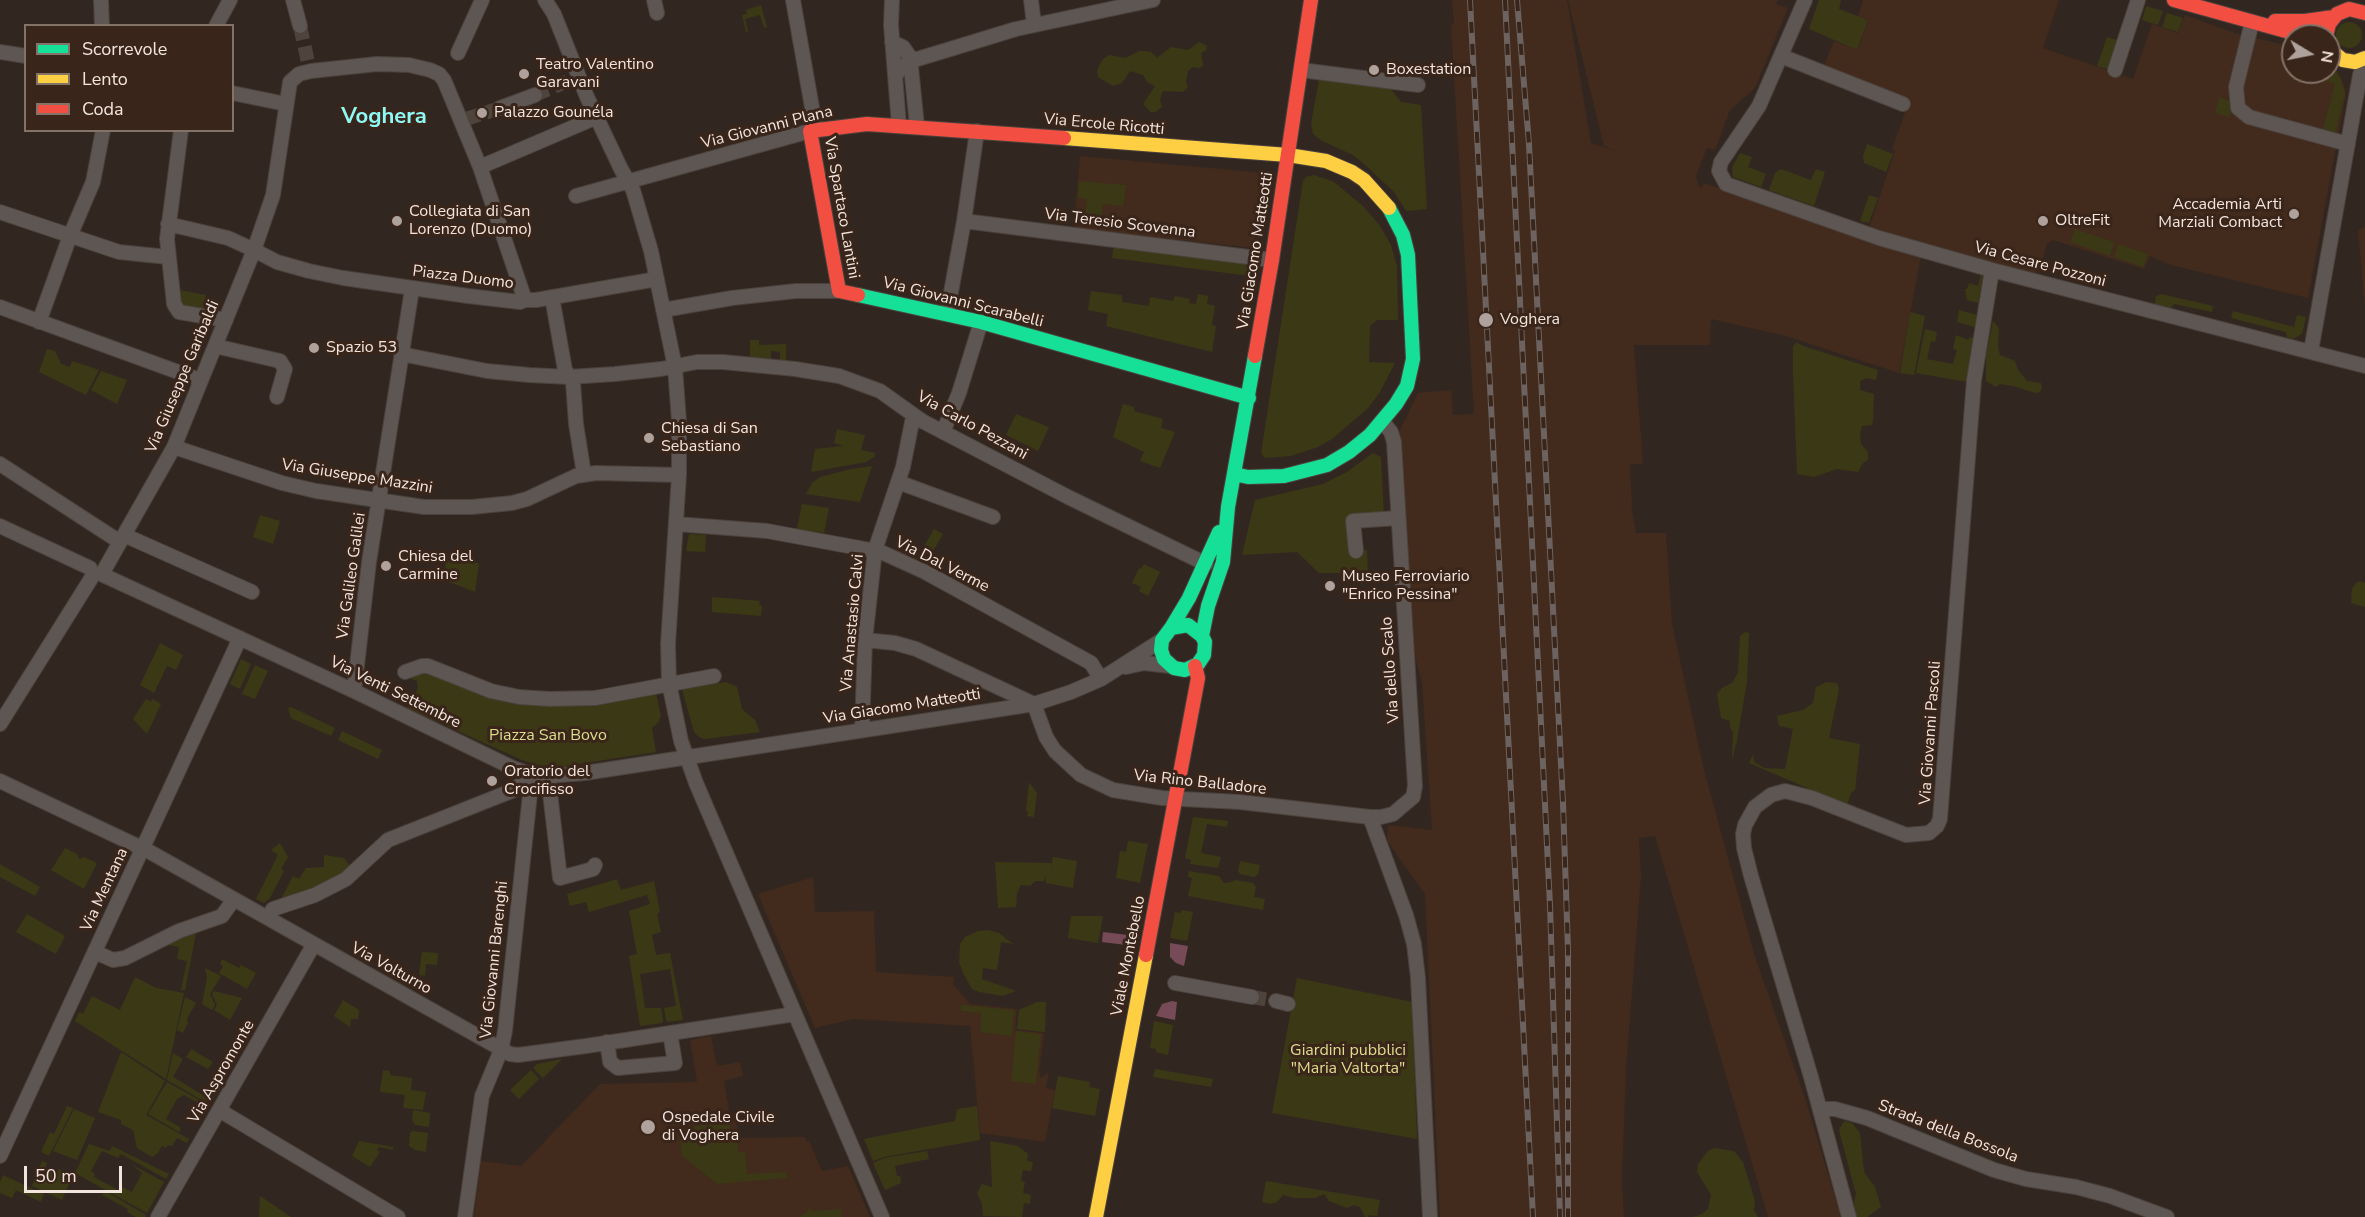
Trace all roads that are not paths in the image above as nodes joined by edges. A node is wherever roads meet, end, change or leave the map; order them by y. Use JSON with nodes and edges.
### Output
{"nodes":[{"id":1,"x":101,"y":0,"type":"edge"},
{"id":2,"x":230,"y":0,"type":"edge"},
{"id":3,"x":293,"y":0,"type":"edge"},
{"id":4,"x":482,"y":0,"type":"edge"},
{"id":5,"x":545,"y":0,"type":"edge"},
{"id":6,"x":793,"y":0,"type":"edge"},
{"id":7,"x":892,"y":0,"type":"edge"},
{"id":8,"x":1031,"y":0,"type":"edge"},
{"id":9,"x":1153,"y":0,"type":"edge"},
{"id":10,"x":1311,"y":0,"type":"edge"},
{"id":11,"x":1805,"y":0,"type":"edge"},
{"id":12,"x":2138,"y":0,"type":"edge"},
{"id":13,"x":2174,"y":0,"type":"edge"},
{"id":14,"x":2365,"y":2,"type":"edge"},
{"id":15,"x":1095,"y":5,"type":"edge"},
{"id":16,"x":2365,"y":13,"type":"edge"},
{"id":17,"x":2339,"y":14,"type":"junction"},
{"id":18,"x":2228,"y":16,"type":"junction"},
{"id":19,"x":2252,"y":22,"type":"junction"},
{"id":20,"x":102,"y":24,"type":"edge"},
{"id":21,"x":217,"y":24,"type":"edge"},
{"id":22,"x":1034,"y":24,"type":"junction"},
{"id":23,"x":2330,"y":24,"type":"edge"},
{"id":24,"x":300,"y":26,"type":"tunnel mouth"},
{"id":25,"x":2281,"y":30,"type":"edge"},
{"id":26,"x":892,"y":42,"type":"junction"},
{"id":27,"x":0,"y":52,"type":"edge"},
{"id":28,"x":458,"y":53,"type":"dead end"},
{"id":29,"x":24,"y":56,"type":"edge"},
{"id":30,"x":1781,"y":56,"type":"junction"},
{"id":31,"x":2341,"y":56,"type":"edge"},
{"id":32,"x":2365,"y":59,"type":"edge"},
{"id":33,"x":911,"y":61,"type":"junction"},
{"id":34,"x":2341,"y":63,"type":"edge"},
{"id":35,"x":1300,"y":70,"type":"junction"},
{"id":36,"x":2115,"y":70,"type":"dead end"},
{"id":37,"x":896,"y":76,"type":"junction"},
{"id":38,"x":1418,"y":85,"type":"dead end"},
{"id":39,"x":234,"y":93,"type":"edge"},
{"id":40,"x":535,"y":95,"type":"tunnel mouth"},
{"id":41,"x":2356,"y":100,"type":"junction"},
{"id":42,"x":286,"y":104,"type":"junction"},
{"id":43,"x":1903,"y":104,"type":"dead end"},
{"id":44,"x":500,"y":108,"type":"tunnel mouth"},
{"id":45,"x":597,"y":117,"type":"junction"},
{"id":46,"x":899,"y":125,"type":"junction"},
{"id":47,"x":917,"y":126,"type":"junction"},
{"id":48,"x":813,"y":131,"type":"junction"},
{"id":49,"x":977,"y":131,"type":"junction"},
{"id":50,"x":104,"y":132,"type":"edge"},
{"id":51,"x":181,"y":132,"type":"edge"},
{"id":52,"x":2348,"y":144,"type":"junction"},
{"id":53,"x":1288,"y":155,"type":"junction"},
{"id":54,"x":480,"y":167,"type":"junction"},
{"id":55,"x":628,"y":181,"type":"junction"},
{"id":56,"x":576,"y":196,"type":"dead end"},
{"id":57,"x":0,"y":212,"type":"edge"},
{"id":58,"x":964,"y":221,"type":"junction"},
{"id":59,"x":168,"y":224,"type":"junction"},
{"id":60,"x":70,"y":236,"type":"junction"},
{"id":61,"x":254,"y":250,"type":"junction"},
{"id":62,"x":168,"y":257,"type":"junction"},
{"id":63,"x":1272,"y":260,"type":"junction"},
{"id":64,"x":1992,"y":270,"type":"junction"},
{"id":65,"x":657,"y":279,"type":"junction"},
{"id":66,"x":412,"y":289,"type":"junction"},
{"id":67,"x":839,"y":291,"type":"junction"},
{"id":68,"x":552,"y":297,"type":"junction"},
{"id":69,"x":525,"y":300,"type":"junction"},
{"id":70,"x":0,"y":307,"type":"edge"},
{"id":71,"x":663,"y":310,"type":"junction"},
{"id":72,"x":947,"y":314,"type":"junction"},
{"id":73,"x":226,"y":320,"type":"junction"},
{"id":74,"x":39,"y":322,"type":"junction"},
{"id":75,"x":981,"y":322,"type":"junction"},
{"id":76,"x":215,"y":346,"type":"junction"},
{"id":77,"x":2311,"y":351,"type":"junction"},
{"id":78,"x":401,"y":354,"type":"junction"},
{"id":79,"x":2365,"y":366,"type":"edge"},
{"id":80,"x":675,"y":367,"type":"junction"},
{"id":81,"x":569,"y":376,"type":"junction"},
{"id":82,"x":201,"y":380,"type":"junction"},
{"id":83,"x":277,"y":397,"type":"dead end"},
{"id":84,"x":1249,"y":398,"type":"junction"},
{"id":85,"x":915,"y":417,"type":"junction"},
{"id":86,"x":1382,"y":421,"type":"junction"},
{"id":87,"x":943,"y":432,"type":"junction"},
{"id":88,"x":174,"y":447,"type":"junction"},
{"id":89,"x":0,"y":464,"type":"edge"},
{"id":90,"x":584,"y":474,"type":"junction"},
{"id":91,"x":1234,"y":474,"type":"junction"},
{"id":92,"x":679,"y":475,"type":"junction"},
{"id":93,"x":898,"y":482,"type":"junction"},
{"id":94,"x":379,"y":501,"type":"junction"},
{"id":95,"x":1228,"y":507,"type":"junction"},
{"id":96,"x":993,"y":517,"type":"dead end"},
{"id":97,"x":1398,"y":518,"type":"junction"},
{"id":98,"x":676,"y":524,"type":"junction"},
{"id":99,"x":0,"y":526,"type":"edge"},
{"id":100,"x":120,"y":541,"type":"junction"},
{"id":101,"x":875,"y":550,"type":"junction"},
{"id":102,"x":1356,"y":551,"type":"dead end"},
{"id":103,"x":1206,"y":564,"type":"junction"},
{"id":104,"x":97,"y":571,"type":"junction"},
{"id":105,"x":1214,"y":590,"type":"junction"},
{"id":106,"x":252,"y":592,"type":"dead end"},
{"id":107,"x":1170,"y":628,"type":"junction"},
{"id":108,"x":1202,"y":636,"type":"junction"},
{"id":109,"x":240,"y":638,"type":"junction"},
{"id":110,"x":865,"y":640,"type":"junction"},
{"id":111,"x":1162,"y":640,"type":"junction"},
{"id":112,"x":1195,"y":666,"type":"junction"},
{"id":113,"x":1175,"y":668,"type":"junction"},
{"id":114,"x":1118,"y":669,"type":"junction"},
{"id":115,"x":405,"y":672,"type":"dead end"},
{"id":116,"x":714,"y":676,"type":"dead end"},
{"id":117,"x":1101,"y":679,"type":"junction"},
{"id":118,"x":669,"y":683,"type":"junction"},
{"id":119,"x":354,"y":691,"type":"junction"},
{"id":120,"x":1194,"y":699,"type":"junction"},
{"id":121,"x":1034,"y":704,"type":"junction"},
{"id":122,"x":0,"y":724,"type":"edge"},
{"id":123,"x":862,"y":730,"type":"junction"},
{"id":124,"x":686,"y":757,"type":"junction"},
{"id":125,"x":529,"y":774,"type":"junction"},
{"id":126,"x":548,"y":776,"type":"junction"},
{"id":127,"x":0,"y":781,"type":"edge"},
{"id":128,"x":1175,"y":798,"type":"junction"},
{"id":129,"x":1370,"y":817,"type":"junction"},
{"id":130,"x":143,"y":848,"type":"junction"},
{"id":131,"x":595,"y":865,"type":"dead end"},
{"id":132,"x":234,"y":899,"type":"junction"},
{"id":133,"x":268,"y":918,"type":"junction"},
{"id":134,"x":314,"y":944,"type":"junction"},
{"id":135,"x":95,"y":952,"type":"junction"},
{"id":136,"x":1175,"y":983,"type":"dead end"},
{"id":137,"x":1252,"y":997,"type":"tunnel mouth"},
{"id":138,"x":795,"y":1014,"type":"junction"},
{"id":139,"x":670,"y":1033,"type":"junction"},
{"id":140,"x":607,"y":1042,"type":"junction"},
{"id":141,"x":501,"y":1050,"type":"junction"},
{"id":142,"x":1820,"y":1109,"type":"junction"},
{"id":143,"x":219,"y":1110,"type":"junction"},
{"id":144,"x":0,"y":1156,"type":"edge"},
{"id":145,"x":1097,"y":1216,"type":"edge"},
{"id":146,"x":159,"y":1217,"type":"edge"},
{"id":147,"x":398,"y":1217,"type":"edge"},
{"id":148,"x":465,"y":1217,"type":"edge"},
{"id":149,"x":882,"y":1217,"type":"edge"},
{"id":150,"x":1430,"y":1217,"type":"edge"},
{"id":151,"x":1849,"y":1217,"type":"edge"},
{"id":152,"x":2167,"y":1217,"type":"edge"}],
"edges":[{"from":1,"to":20,"type":"street"},
{"from":2,"to":21,"type":"street"},
{"from":3,"to":24,"type":"street"},
{"from":4,"to":28,"type":"street"},
{"from":5,"to":45,"type":"street"},
{"from":6,"to":48,"type":"street"},
{"from":7,"to":26,"type":"street"},
{"from":8,"to":22,"type":"street"},
{"from":9,"to":15,"type":"street"},
{"from":10,"to":35,"type":"street","name":"Via Giacomo Matteotti"},
{"from":11,"to":30,"type":"street"},
{"from":12,"to":36,"type":"street"},
{"from":13,"to":18,"type":"street"},
{"from":14,"to":17,"type":"street"},
{"from":15,"to":22,"type":"street"},
{"from":16,"to":17,"type":"street"},
{"from":17,"to":18,"type":"street"},
{"from":17,"to":23,"type":"street"},
{"from":18,"to":19,"type":"street"},
{"from":19,"to":25,"type":"street"},
{"from":19,"to":52,"type":"street"},
{"from":22,"to":33,"type":"street"},
{"from":26,"to":33,"type":"street"},
{"from":26,"to":37,"type":"street"},
{"from":27,"to":29,"type":"street"},
{"from":30,"to":43,"type":"street"},
{"from":30,"to":64,"type":"street","name":"Via Cesare Pozzoni"},
{"from":31,"to":32,"type":"street"},
{"from":32,"to":41,"type":"street"},
{"from":33,"to":37,"type":"street"},
{"from":33,"to":47,"type":"street"},
{"from":34,"to":41,"type":"street"},
{"from":35,"to":38,"type":"street"},
{"from":35,"to":53,"type":"street","name":"Via Giacomo Matteotti"},
{"from":37,"to":46,"type":"street"},
{"from":39,"to":42,"type":"street"},
{"from":40,"to":44,"type":"street"},
{"from":41,"to":52,"type":"street"},
{"from":42,"to":54,"type":"street","name":"Piazza Duomo"},
{"from":42,"to":61,"type":"street","name":"Piazza Duomo"},
{"from":45,"to":54,"type":"street"},
{"from":45,"to":55,"type":"street"},
{"from":46,"to":47,"type":"street","name":"Via Giovanni Plana"},
{"from":46,"to":48,"type":"street","name":"Via Giovanni Plana"},
{"from":47,"to":49,"type":"street","name":"Via Ercole Ricotti"},
{"from":48,"to":55,"type":"street","name":"Via Giovanni Plana"},
{"from":48,"to":67,"type":"street","name":"Via Spartaco Lantini"},
{"from":49,"to":53,"type":"street","name":"Via Ercole Ricotti"},
{"from":49,"to":58,"type":"street"},
{"from":50,"to":60,"type":"street"},
{"from":51,"to":59,"type":"street"},
{"from":52,"to":77,"type":"street"},
{"from":53,"to":63,"type":"street","name":"Via Giacomo Matteotti"},
{"from":53,"to":86,"type":"street","name":"Via Ercole Ricotti"},
{"from":54,"to":69,"type":"street","name":"Piazza Duomo"},
{"from":55,"to":56,"type":"street","name":"Via Giovanni Plana"},
{"from":55,"to":65,"type":"street"},
{"from":57,"to":60,"type":"street"},
{"from":58,"to":63,"type":"street","name":"Via Teresio Scovenna"},
{"from":58,"to":72,"type":"street"},
{"from":59,"to":61,"type":"street"},
{"from":59,"to":62,"type":"street"},
{"from":60,"to":62,"type":"street"},
{"from":60,"to":74,"type":"street"},
{"from":61,"to":66,"type":"street","name":"Piazza Duomo"},
{"from":61,"to":73,"type":"street","name":"Via Giuseppe Garibaldi"},
{"from":62,"to":73,"type":"street"},
{"from":63,"to":84,"type":"street","name":"Via Giacomo Matteotti"},
{"from":64,"to":77,"type":"street","name":"Via Cesare Pozzoni"},
{"from":64,"to":142,"type":"street","name":"Via Giovanni Pascoli"},
{"from":65,"to":68,"type":"street"},
{"from":65,"to":71,"type":"street"},
{"from":66,"to":69,"type":"street","name":"Piazza Duomo"},
{"from":66,"to":78,"type":"street","name":"Via Galileo Galilei"},
{"from":67,"to":71,"type":"street","name":"Via Giovanni Scarabelli"},
{"from":67,"to":72,"type":"street","name":"Via Giovanni Scarabelli"},
{"from":68,"to":69,"type":"street"},
{"from":68,"to":81,"type":"street"},
{"from":70,"to":74,"type":"street"},
{"from":71,"to":80,"type":"street"},
{"from":72,"to":75,"type":"street","name":"Via Giovanni Scarabelli"},
{"from":73,"to":76,"type":"street","name":"Via Giuseppe Garibaldi"},
{"from":74,"to":82,"type":"street"},
{"from":75,"to":84,"type":"street","name":"Via Giovanni Scarabelli"},
{"from":75,"to":87,"type":"street"},
{"from":76,"to":82,"type":"street","name":"Via Giuseppe Garibaldi"},
{"from":76,"to":83,"type":"street"},
{"from":77,"to":79,"type":"street","name":"Via Cesare Pozzoni"},
{"from":78,"to":81,"type":"street","name":"Via Carlo Pezzani"},
{"from":78,"to":94,"type":"street","name":"Via Galileo Galilei"},
{"from":80,"to":81,"type":"street","name":"Via Carlo Pezzani"},
{"from":80,"to":85,"type":"street","name":"Via Carlo Pezzani"},
{"from":80,"to":92,"type":"street"},
{"from":81,"to":90,"type":"street"},
{"from":82,"to":88,"type":"street","name":"Via Giuseppe Garibaldi"},
{"from":84,"to":91,"type":"street","name":"Via Giacomo Matteotti"},
{"from":85,"to":87,"type":"street","name":"Via Carlo Pezzani"},
{"from":85,"to":93,"type":"street","name":"Via Anastasio Calvi"},
{"from":86,"to":91,"type":"street","name":"Via Ercole Ricotti"},
{"from":86,"to":97,"type":"street","name":"Via dello Scalo"},
{"from":87,"to":103,"type":"street","name":"Via Carlo Pezzani"},
{"from":88,"to":94,"type":"street","name":"Via Giuseppe Mazzini"},
{"from":88,"to":100,"type":"street","name":"Via Giuseppe Garibaldi"},
{"from":89,"to":100,"type":"street"},
{"from":90,"to":92,"type":"street","name":"Via Giuseppe Mazzini"},
{"from":90,"to":94,"type":"street","name":"Via Giuseppe Mazzini"},
{"from":91,"to":95,"type":"street","name":"Via Giacomo Matteotti"},
{"from":92,"to":98,"type":"street"},
{"from":93,"to":96,"type":"street"},
{"from":93,"to":101,"type":"street","name":"Via Anastasio Calvi"},
{"from":94,"to":119,"type":"street","name":"Via Galileo Galilei"},
{"from":95,"to":103,"type":"street","name":"Via Giacomo Matteotti"},
{"from":95,"to":105,"type":"street","name":"Via Giacomo Matteotti"},
{"from":97,"to":102,"type":"street"},
{"from":97,"to":129,"type":"street","name":"Via dello Scalo"},
{"from":98,"to":101,"type":"street","name":"Via Dal Verme"},
{"from":98,"to":118,"type":"street"},
{"from":99,"to":104,"type":"street","name":"Via Venti Settembre"},
{"from":100,"to":104,"type":"street","name":"Via Giuseppe Garibaldi"},
{"from":100,"to":106,"type":"street"},
{"from":101,"to":110,"type":"street","name":"Via Anastasio Calvi"},
{"from":101,"to":117,"type":"street","name":"Via Dal Verme"},
{"from":103,"to":105,"type":"street"},
{"from":103,"to":107,"type":"street","name":"Via Giacomo Matteotti"},
{"from":104,"to":109,"type":"street","name":"Via Venti Settembre"},
{"from":104,"to":122,"type":"street","name":"Via Giuseppe Garibaldi"},
{"from":105,"to":108,"type":"street","name":"Via Giacomo Matteotti"},
{"from":107,"to":108,"type":"street"},
{"from":107,"to":111,"type":"street","name":"Via Giacomo Matteotti"},
{"from":108,"to":112,"type":"street","name":"Via Giacomo Matteotti"},
{"from":109,"to":119,"type":"street","name":"Via Venti Settembre"},
{"from":109,"to":130,"type":"street","name":"Via Mentana"},
{"from":110,"to":121,"type":"street"},
{"from":110,"to":123,"type":"street","name":"Via Anastasio Calvi"},
{"from":111,"to":113,"type":"street"},
{"from":111,"to":114,"type":"street","name":"Via Giacomo Matteotti"},
{"from":112,"to":113,"type":"street","name":"Via Giacomo Matteotti"},
{"from":112,"to":120,"type":"street","name":"Viale Montebello"},
{"from":113,"to":114,"type":"street","name":"Via Giacomo Matteotti"},
{"from":113,"to":120,"type":"street"},
{"from":114,"to":117,"type":"street","name":"Via Giacomo Matteotti"},
{"from":115,"to":118,"type":"street"},
{"from":116,"to":118,"type":"street"},
{"from":117,"to":121,"type":"street","name":"Via Giacomo Matteotti"},
{"from":118,"to":124,"type":"street"},
{"from":119,"to":125,"type":"street","name":"Via Venti Settembre"},
{"from":120,"to":128,"type":"street","name":"Viale Montebello"},
{"from":121,"to":123,"type":"street","name":"Via Giacomo Matteotti"},
{"from":121,"to":128,"type":"street","name":"Via Rino Balladore"},
{"from":123,"to":124,"type":"street","name":"Via Giacomo Matteotti"},
{"from":124,"to":126,"type":"street","name":"Via Venti Settembre"},
{"from":124,"to":138,"type":"street"},
{"from":125,"to":126,"type":"street","name":"Via Venti Settembre"},
{"from":125,"to":133,"type":"street"},
{"from":125,"to":141,"type":"street","name":"Via Giovanni Barenghi"},
{"from":126,"to":131,"type":"street"},
{"from":127,"to":130,"type":"street","name":"Via Volturno"},
{"from":128,"to":129,"type":"street","name":"Via Rino Balladore"},
{"from":128,"to":145,"type":"street","name":"Viale Montebello"},
{"from":129,"to":150,"type":"street"},
{"from":130,"to":132,"type":"street","name":"Via Volturno"},
{"from":130,"to":135,"type":"street","name":"Via Mentana"},
{"from":132,"to":133,"type":"street","name":"Via Volturno"},
{"from":132,"to":135,"type":"street"},
{"from":133,"to":134,"type":"street","name":"Via Volturno"},
{"from":134,"to":141,"type":"street","name":"Via Volturno"},
{"from":134,"to":143,"type":"street","name":"Via Aspromonte"},
{"from":135,"to":144,"type":"street","name":"Via Mentana"},
{"from":136,"to":137,"type":"street"},
{"from":138,"to":139,"type":"street","name":"Via Volturno"},
{"from":138,"to":149,"type":"street"},
{"from":139,"to":140,"type":"street","name":"Via Volturno"},
{"from":139,"to":140,"type":"street"},
{"from":140,"to":141,"type":"street","name":"Via Volturno"},
{"from":141,"to":148,"type":"street","name":"Via Giovanni Barenghi"},
{"from":142,"to":151,"type":"street","name":"Via Giovanni Pascoli"},
{"from":142,"to":152,"type":"street","name":"Strada della Bossola"},
{"from":143,"to":146,"type":"street","name":"Via Aspromonte"},
{"from":143,"to":147,"type":"street"}]}
